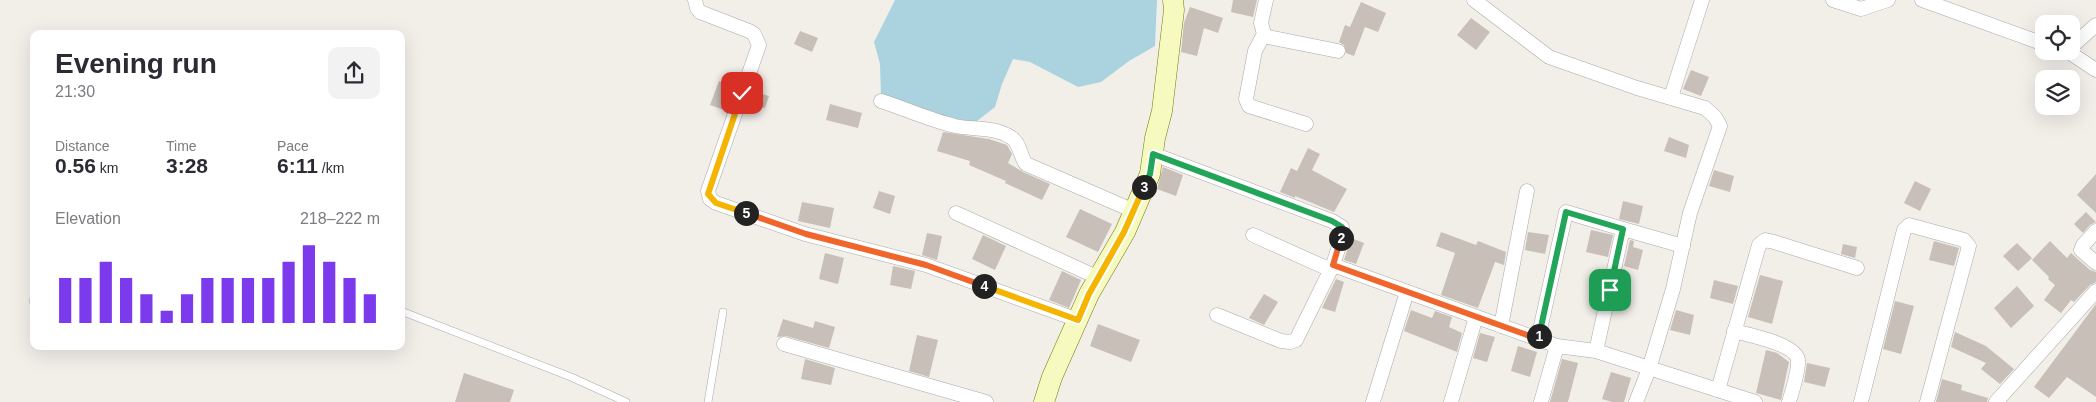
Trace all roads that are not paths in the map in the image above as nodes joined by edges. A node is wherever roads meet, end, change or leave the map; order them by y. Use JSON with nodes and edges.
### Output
{"nodes":[{"id":1,"x":695,"y":0,"type":"edge"},
{"id":2,"x":1173,"y":0,"type":"edge"},
{"id":3,"x":1266,"y":0,"type":"edge"},
{"id":4,"x":1474,"y":0,"type":"edge"},
{"id":5,"x":1702,"y":0,"type":"edge"},
{"id":6,"x":1833,"y":0,"type":"edge"},
{"id":7,"x":1888,"y":0,"type":"edge"},
{"id":8,"x":1922,"y":0,"type":"edge"},
{"id":9,"x":2096,"y":25,"type":"edge"},
{"id":10,"x":1264,"y":34,"type":"junction"},
{"id":11,"x":2080,"y":39,"type":"edge"},
{"id":12,"x":2035,"y":41,"type":"edge"},
{"id":13,"x":1338,"y":51,"type":"dead end"},
{"id":14,"x":2080,"y":60,"type":"edge"},
{"id":15,"x":2096,"y":70,"type":"edge"},
{"id":16,"x":1671,"y":97,"type":"junction"},
{"id":17,"x":881,"y":101,"type":"dead end"},
{"id":18,"x":1306,"y":124,"type":"dead end"},
{"id":19,"x":1153,"y":154,"type":"junction"},
{"id":20,"x":1527,"y":191,"type":"dead end"},
{"id":21,"x":1134,"y":211,"type":"junction"},
{"id":22,"x":956,"y":213,"type":"dead end"},
{"id":23,"x":1623,"y":229,"type":"junction"},
{"id":24,"x":2096,"y":231,"type":"edge"},
{"id":25,"x":1253,"y":235,"type":"dead end"},
{"id":26,"x":1683,"y":246,"type":"junction"},
{"id":27,"x":2096,"y":263,"type":"edge"},
{"id":28,"x":1332,"y":268,"type":"junction"},
{"id":29,"x":1857,"y":268,"type":"dead end"},
{"id":30,"x":1099,"y":278,"type":"junction"},
{"id":31,"x":2096,"y":291,"type":"edge"},
{"id":32,"x":1407,"y":292,"type":"junction"},
{"id":33,"x":724,"y":312,"type":"dead end"},
{"id":34,"x":405,"y":313,"type":"edge"},
{"id":35,"x":1217,"y":315,"type":"dead end"},
{"id":36,"x":1476,"y":318,"type":"junction"},
{"id":37,"x":1078,"y":320,"type":"junction"},
{"id":38,"x":1501,"y":326,"type":"junction"},
{"id":39,"x":1734,"y":331,"type":"junction"},
{"id":40,"x":1538,"y":339,"type":"junction"},
{"id":41,"x":784,"y":344,"type":"dead end"},
{"id":42,"x":1558,"y":346,"type":"junction"},
{"id":43,"x":1596,"y":351,"type":"junction"},
{"id":44,"x":1649,"y":369,"type":"junction"},
{"id":45,"x":1718,"y":390,"type":"junction"},
{"id":46,"x":626,"y":402,"type":"edge"},
{"id":47,"x":708,"y":402,"type":"edge"},
{"id":48,"x":986,"y":402,"type":"edge"},
{"id":49,"x":1044,"y":402,"type":"edge"},
{"id":50,"x":1373,"y":402,"type":"edge"},
{"id":51,"x":1452,"y":402,"type":"edge"},
{"id":52,"x":1540,"y":402,"type":"edge"},
{"id":53,"x":1636,"y":402,"type":"edge"},
{"id":54,"x":1754,"y":402,"type":"edge"},
{"id":55,"x":1789,"y":402,"type":"edge"},
{"id":56,"x":1861,"y":402,"type":"edge"},
{"id":57,"x":1927,"y":402,"type":"edge"},
{"id":58,"x":1996,"y":402,"type":"edge"}],
"edges":[{"from":1,"to":37,"type":"street"},
{"from":2,"to":19,"type":"street"},
{"from":3,"to":10,"type":"street"},
{"from":4,"to":16,"type":"street"},
{"from":5,"to":16,"type":"street"},
{"from":6,"to":7,"type":"street"},
{"from":8,"to":12,"type":"street"},
{"from":9,"to":11,"type":"street"},
{"from":10,"to":13,"type":"street"},
{"from":10,"to":18,"type":"street"},
{"from":14,"to":15,"type":"street"},
{"from":16,"to":26,"type":"street"},
{"from":17,"to":21,"type":"street"},
{"from":19,"to":21,"type":"street"},
{"from":19,"to":28,"type":"street"},
{"from":20,"to":38,"type":"street"},
{"from":21,"to":30,"type":"street"},
{"from":22,"to":30,"type":"street"},
{"from":23,"to":26,"type":"street"},
{"from":23,"to":40,"type":"street"},
{"from":23,"to":43,"type":"street"},
{"from":24,"to":27,"type":"street"},
{"from":25,"to":28,"type":"street"},
{"from":26,"to":44,"type":"street"},
{"from":28,"to":32,"type":"street"},
{"from":28,"to":35,"type":"street"},
{"from":29,"to":39,"type":"street"},
{"from":30,"to":37,"type":"street"},
{"from":31,"to":58,"type":"street"},
{"from":32,"to":36,"type":"street"},
{"from":32,"to":50,"type":"street"},
{"from":33,"to":47,"type":"lane"},
{"from":34,"to":46,"type":"lane"},
{"from":36,"to":38,"type":"street"},
{"from":36,"to":51,"type":"street"},
{"from":37,"to":49,"type":"street"},
{"from":38,"to":40,"type":"street"},
{"from":39,"to":45,"type":"street"},
{"from":39,"to":55,"type":"street"},
{"from":40,"to":42,"type":"street"},
{"from":41,"to":48,"type":"street"},
{"from":42,"to":43,"type":"street"},
{"from":42,"to":52,"type":"street"},
{"from":43,"to":44,"type":"street"},
{"from":44,"to":45,"type":"street"},
{"from":44,"to":53,"type":"street"},
{"from":45,"to":54,"type":"street"},
{"from":56,"to":57,"type":"street"}]}
